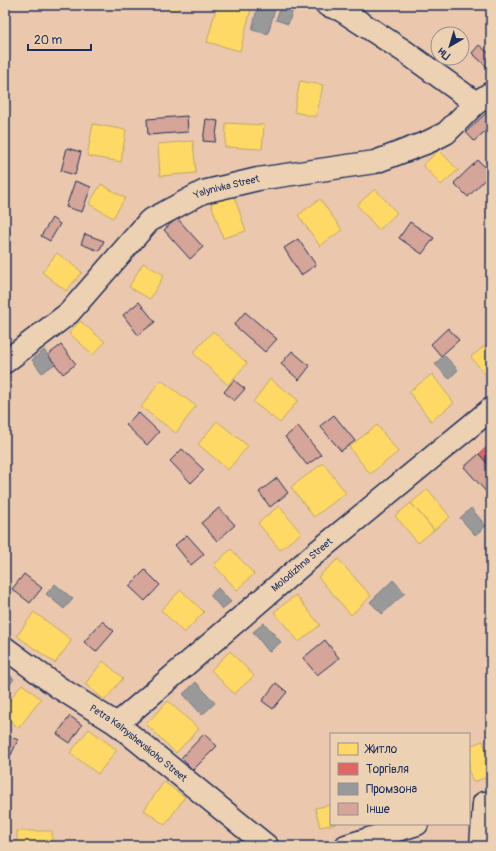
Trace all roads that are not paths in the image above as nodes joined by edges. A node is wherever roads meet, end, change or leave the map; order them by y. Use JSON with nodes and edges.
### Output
{"nodes":[{"id":1,"x":327,"y":5,"type":"edge"},
{"id":2,"x":484,"y":98,"type":"edge"},
{"id":3,"x":5,"y":362,"type":"edge"},
{"id":4,"x":491,"y":409,"type":"edge"},
{"id":5,"x":5,"y":648,"type":"edge"},
{"id":6,"x":117,"y":724,"type":"junction"},
{"id":7,"x":481,"y":804,"type":"edge"},
{"id":8,"x":414,"y":825,"type":"edge"},
{"id":9,"x":267,"y":846,"type":"edge"},
{"id":10,"x":346,"y":846,"type":"edge"},
{"id":11,"x":481,"y":846,"type":"edge"}],
"edges":[{"from":1,"to":2,"type":"street"},
{"from":2,"to":3,"type":"street","name":"Yalynivka Street"},
{"from":4,"to":6,"type":"street","name":"Molodizhna Street"},
{"from":5,"to":6,"type":"street","name":"Petra Kalnyshevskoho Street"},
{"from":6,"to":9,"type":"street","name":"Petra Kalnyshevskoho Street"},
{"from":7,"to":11,"type":"street"},
{"from":8,"to":10,"type":"street"}]}
